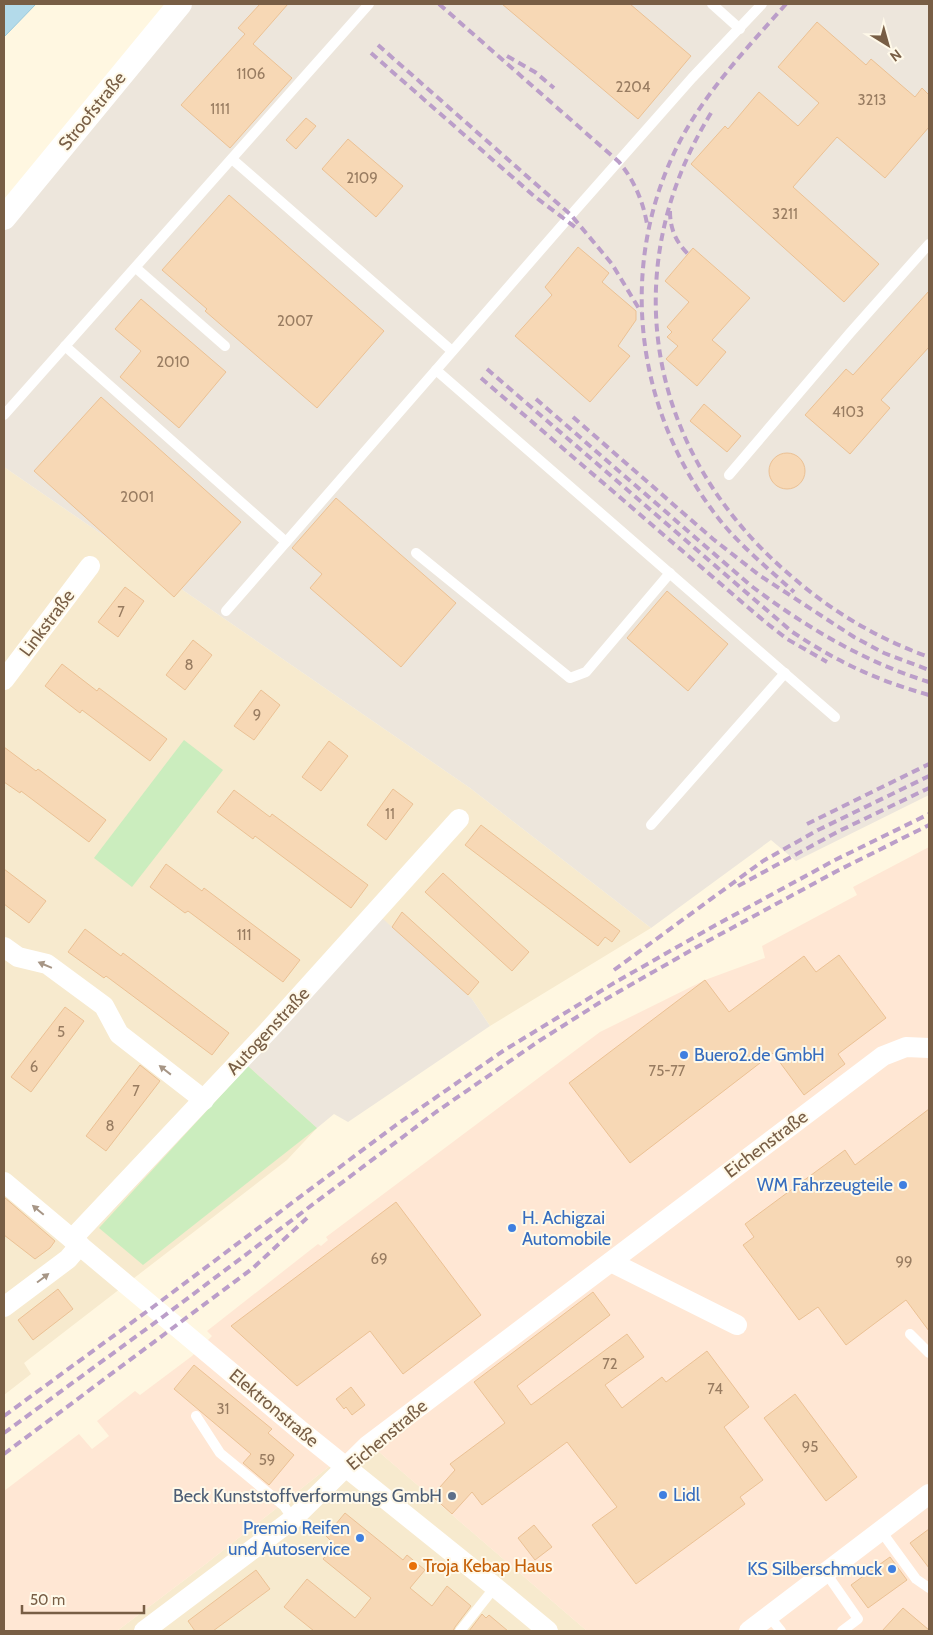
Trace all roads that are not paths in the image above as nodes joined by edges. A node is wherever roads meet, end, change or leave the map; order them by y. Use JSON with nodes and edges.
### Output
{"nodes":[{"id":1,"x":180,"y":4,"type":"edge"},
{"id":2,"x":369,"y":4,"type":"edge"},
{"id":3,"x":712,"y":4,"type":"edge"},
{"id":4,"x":762,"y":4,"type":"edge"},
{"id":5,"x":740,"y":29,"type":"junction"},
{"id":6,"x":232,"y":159,"type":"junction"},
{"id":7,"x":4,"y":218,"type":"edge"},
{"id":8,"x":929,"y":244,"type":"edge"},
{"id":9,"x":136,"y":268,"type":"junction"},
{"id":10,"x":65,"y":346,"type":"junction"},
{"id":11,"x":225,"y":346,"type":"dead end"},
{"id":12,"x":452,"y":351,"type":"junction"},
{"id":13,"x":436,"y":370,"type":"junction"},
{"id":14,"x":4,"y":416,"type":"edge"},
{"id":15,"x":729,"y":475,"type":"dead end"},
{"id":16,"x":286,"y":542,"type":"junction"},
{"id":17,"x":416,"y":553,"type":"dead end"},
{"id":18,"x":90,"y":566,"type":"dead end"},
{"id":19,"x":670,"y":573,"type":"junction"},
{"id":20,"x":226,"y":611,"type":"dead end"},
{"id":21,"x":785,"y":673,"type":"junction"},
{"id":22,"x":4,"y":680,"type":"edge"},
{"id":23,"x":835,"y":717,"type":"dead end"},
{"id":24,"x":459,"y":819,"type":"dead end"},
{"id":25,"x":651,"y":825,"type":"dead end"},
{"id":26,"x":4,"y":946,"type":"edge"},
{"id":27,"x":929,"y":1048,"type":"edge"},
{"id":28,"x":204,"y":1100,"type":"junction"},
{"id":29,"x":4,"y":1182,"type":"edge"},
{"id":30,"x":76,"y":1242,"type":"junction"},
{"id":31,"x":611,"y":1262,"type":"junction"},
{"id":32,"x":4,"y":1307,"type":"edge"},
{"id":33,"x":737,"y":1326,"type":"dead end"},
{"id":34,"x":910,"y":1334,"type":"dead end"},
{"id":35,"x":929,"y":1353,"type":"edge"},
{"id":36,"x":196,"y":1416,"type":"dead end"},
{"id":37,"x":346,"y":1468,"type":"junction"},
{"id":38,"x":929,"y":1494,"type":"edge"},
{"id":39,"x":293,"y":1519,"type":"junction"},
{"id":40,"x":881,"y":1531,"type":"junction"},
{"id":41,"x":826,"y":1573,"type":"junction"},
{"id":42,"x":495,"y":1587,"type":"junction"},
{"id":43,"x":929,"y":1588,"type":"edge"},
{"id":44,"x":775,"y":1624,"type":"edge"},
{"id":45,"x":144,"y":1631,"type":"edge"},
{"id":46,"x":460,"y":1631,"type":"edge"},
{"id":47,"x":548,"y":1631,"type":"edge"},
{"id":48,"x":749,"y":1631,"type":"edge"},
{"id":49,"x":842,"y":1631,"type":"edge"}],
"edges":[{"from":1,"to":7,"type":"street","name":"Stroofstraße"},
{"from":2,"to":6,"type":"lane"},
{"from":3,"to":5,"type":"lane"},
{"from":4,"to":5,"type":"lane"},
{"from":5,"to":12,"type":"lane"},
{"from":6,"to":9,"type":"lane"},
{"from":6,"to":12,"type":"lane"},
{"from":8,"to":15,"type":"lane"},
{"from":9,"to":10,"type":"lane"},
{"from":9,"to":11,"type":"lane"},
{"from":10,"to":14,"type":"lane"},
{"from":10,"to":16,"type":"lane"},
{"from":12,"to":13,"type":"lane"},
{"from":13,"to":16,"type":"lane"},
{"from":13,"to":19,"type":"lane"},
{"from":16,"to":20,"type":"lane"},
{"from":17,"to":19,"type":"lane"},
{"from":18,"to":22,"type":"street","name":"Linkstraße"},
{"from":19,"to":21,"type":"lane"},
{"from":21,"to":23,"type":"lane"},
{"from":21,"to":25,"type":"lane"},
{"from":24,"to":28,"type":"street","name":"Autogenstraße"},
{"from":28,"to":26,"type":"street","one_way":true},
{"from":27,"to":31,"type":"street","name":"Eichenstraße"},
{"from":28,"to":30,"type":"street","name":"Autogenstraße"},
{"from":30,"to":29,"type":"street","name":"Elektronstraße","one_way":true},
{"from":32,"to":30,"type":"street","name":"Autogenstraße","one_way":true},
{"from":30,"to":37,"type":"street","name":"Elektronstraße"},
{"from":31,"to":33,"type":"street"},
{"from":31,"to":37,"type":"street","name":"Eichenstraße"},
{"from":34,"to":35,"type":"lane"},
{"from":36,"to":39,"type":"lane"},
{"from":37,"to":39,"type":"street","name":"Eichenstraße"},
{"from":37,"to":42,"type":"street","name":"Elektronstraße"},
{"from":38,"to":40,"type":"street"},
{"from":39,"to":45,"type":"street","name":"Eichenstraße"},
{"from":40,"to":41,"type":"street"},
{"from":40,"to":43,"type":"lane"},
{"from":41,"to":44,"type":"street"},
{"from":41,"to":49,"type":"lane"},
{"from":42,"to":46,"type":"lane"},
{"from":42,"to":47,"type":"street","name":"Elektronstraße"},
{"from":44,"to":48,"type":"street"}]}
